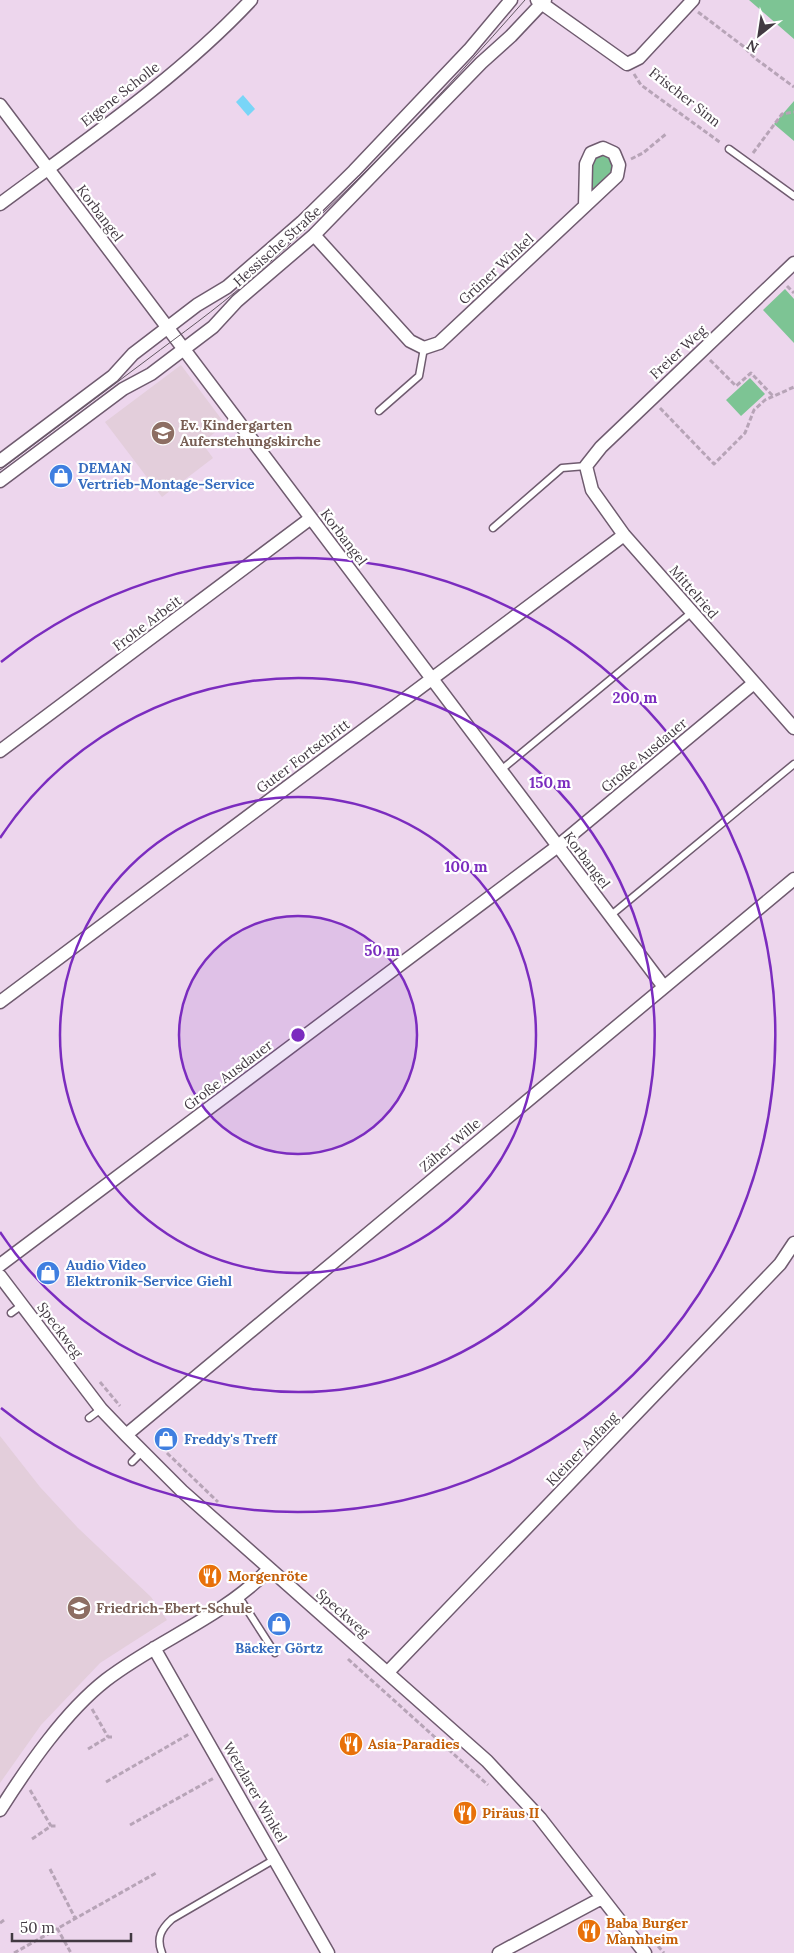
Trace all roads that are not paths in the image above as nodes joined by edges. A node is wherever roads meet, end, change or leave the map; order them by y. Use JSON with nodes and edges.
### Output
{"nodes":[{"id":1,"x":251,"y":0,"type":"edge"},
{"id":2,"x":511,"y":0,"type":"edge"},
{"id":3,"x":541,"y":1,"type":"edge"},
{"id":4,"x":691,"y":2,"type":"edge"},
{"id":5,"x":0,"y":105,"type":"edge"},
{"id":6,"x":730,"y":149,"type":"road end"},
{"id":7,"x":48,"y":168,"type":"junction"},
{"id":8,"x":794,"y":196,"type":"edge"},
{"id":9,"x":0,"y":204,"type":"edge"},
{"id":10,"x":585,"y":206,"type":"junction"},
{"id":11,"x":314,"y":235,"type":"junction"},
{"id":12,"x":794,"y":263,"type":"edge"},
{"id":13,"x":168,"y":328,"type":"junction"},
{"id":14,"x":424,"y":348,"type":"junction"},
{"id":15,"x":184,"y":349,"type":"junction"},
{"id":16,"x":379,"y":411,"type":"dead end"},
{"id":17,"x":0,"y":461,"type":"edge"},
{"id":18,"x":586,"y":466,"type":"junction"},
{"id":19,"x":0,"y":481,"type":"edge"},
{"id":20,"x":311,"y":518,"type":"junction"},
{"id":21,"x":494,"y":528,"type":"dead end"},
{"id":22,"x":624,"y":535,"type":"junction"},
{"id":23,"x":692,"y":612,"type":"junction"},
{"id":24,"x":432,"y":678,"type":"junction"},
{"id":25,"x":754,"y":683,"type":"junction"},
{"id":26,"x":794,"y":728,"type":"edge"},
{"id":27,"x":0,"y":751,"type":"edge"},
{"id":28,"x":794,"y":764,"type":"edge"},
{"id":29,"x":501,"y":770,"type":"junction"},
{"id":30,"x":558,"y":846,"type":"junction"},
{"id":31,"x":794,"y":879,"type":"edge"},
{"id":32,"x":610,"y":916,"type":"junction"},
{"id":33,"x":664,"y":987,"type":"junction"},
{"id":34,"x":0,"y":1002,"type":"edge"},
{"id":35,"x":794,"y":1243,"type":"edge"},
{"id":36,"x":0,"y":1265,"type":"edge"},
{"id":37,"x":0,"y":1276,"type":"edge"},
{"id":38,"x":22,"y":1305,"type":"junction"},
{"id":39,"x":11,"y":1313,"type":"dead end"},
{"id":40,"x":101,"y":1408,"type":"junction"},
{"id":41,"x":89,"y":1418,"type":"dead end"},
{"id":42,"x":126,"y":1435,"type":"junction"},
{"id":43,"x":142,"y":1452,"type":"junction"},
{"id":44,"x":132,"y":1462,"type":"dead end"},
{"id":45,"x":269,"y":1568,"type":"junction"},
{"id":46,"x":239,"y":1597,"type":"junction"},
{"id":47,"x":154,"y":1648,"type":"junction"},
{"id":48,"x":275,"y":1653,"type":"dead end"},
{"id":49,"x":388,"y":1672,"type":"junction"},
{"id":50,"x":0,"y":1810,"type":"edge"},
{"id":51,"x":276,"y":1859,"type":"junction"},
{"id":52,"x":602,"y":1898,"type":"junction"},
{"id":53,"x":162,"y":1953,"type":"edge"},
{"id":54,"x":328,"y":1953,"type":"edge"},
{"id":55,"x":500,"y":1953,"type":"edge"},
{"id":56,"x":645,"y":1953,"type":"edge"}],
"edges":[{"from":1,"to":7,"type":"street","name":"Eigene Scholle"},
{"from":2,"to":13,"type":"street","name":"Hessische Straße"},
{"from":3,"to":4,"type":"street"},
{"from":3,"to":11,"type":"street","name":"Hessische Straße"},
{"from":5,"to":7,"type":"street","name":"Korbangel"},
{"from":6,"to":8,"type":"lane"},
{"from":7,"to":9,"type":"street","name":"Eigene Scholle"},
{"from":7,"to":13,"type":"street","name":"Korbangel"},
{"from":10,"to":10,"type":"street","name":"Grüner Winkel"},
{"from":10,"to":14,"type":"street","name":"Grüner Winkel"},
{"from":11,"to":14,"type":"street"},
{"from":11,"to":15,"type":"street","name":"Hessische Straße"},
{"from":12,"to":18,"type":"street","name":"Freier Weg"},
{"from":13,"to":15,"type":"street","name":"Korbangel"},
{"from":13,"to":17,"type":"street","name":"Hessische Straße"},
{"from":14,"to":16,"type":"lane"},
{"from":15,"to":19,"type":"street","name":"Hessische Straße"},
{"from":15,"to":20,"type":"street","name":"Korbangel"},
{"from":18,"to":21,"type":"lane"},
{"from":18,"to":22,"type":"street","name":"Mittelried"},
{"from":20,"to":24,"type":"street","name":"Korbangel"},
{"from":20,"to":27,"type":"street","name":"Frohe Arbeit"},
{"from":22,"to":23,"type":"street","name":"Mittelried"},
{"from":22,"to":24,"type":"street","name":"Guter Fortschritt"},
{"from":23,"to":25,"type":"street","name":"Mittelried"},
{"from":23,"to":29,"type":"lane"},
{"from":24,"to":29,"type":"street","name":"Korbangel"},
{"from":24,"to":34,"type":"street","name":"Guter Fortschritt"},
{"from":25,"to":26,"type":"street","name":"Mittelried"},
{"from":25,"to":30,"type":"street","name":"Große Ausdauer"},
{"from":28,"to":32,"type":"lane"},
{"from":29,"to":30,"type":"street","name":"Korbangel"},
{"from":30,"to":32,"type":"street","name":"Korbangel"},
{"from":30,"to":36,"type":"street","name":"Große Ausdauer"},
{"from":31,"to":33,"type":"street","name":"Zäher Wille"},
{"from":32,"to":33,"type":"street","name":"Korbangel"},
{"from":33,"to":42,"type":"street","name":"Zäher Wille"},
{"from":35,"to":49,"type":"street","name":"Kleiner Anfang"},
{"from":37,"to":38,"type":"street","name":"Speckweg"},
{"from":38,"to":39,"type":"lane"},
{"from":38,"to":40,"type":"street","name":"Speckweg"},
{"from":40,"to":41,"type":"lane"},
{"from":40,"to":42,"type":"street","name":"Speckweg"},
{"from":42,"to":43,"type":"street","name":"Speckweg"},
{"from":43,"to":44,"type":"lane"},
{"from":43,"to":45,"type":"street","name":"Speckweg"},
{"from":45,"to":46,"type":"street"},
{"from":45,"to":49,"type":"street","name":"Speckweg"},
{"from":46,"to":47,"type":"street"},
{"from":46,"to":48,"type":"lane"},
{"from":47,"to":50,"type":"street"},
{"from":47,"to":51,"type":"street","name":"Wetzlarer Winkel"},
{"from":49,"to":52,"type":"street","name":"Speckweg"},
{"from":51,"to":53,"type":"lane"},
{"from":51,"to":54,"type":"street","name":"Wetzlarer Winkel"},
{"from":52,"to":55,"type":"street"},
{"from":52,"to":56,"type":"street","name":"Speckweg"}]}
